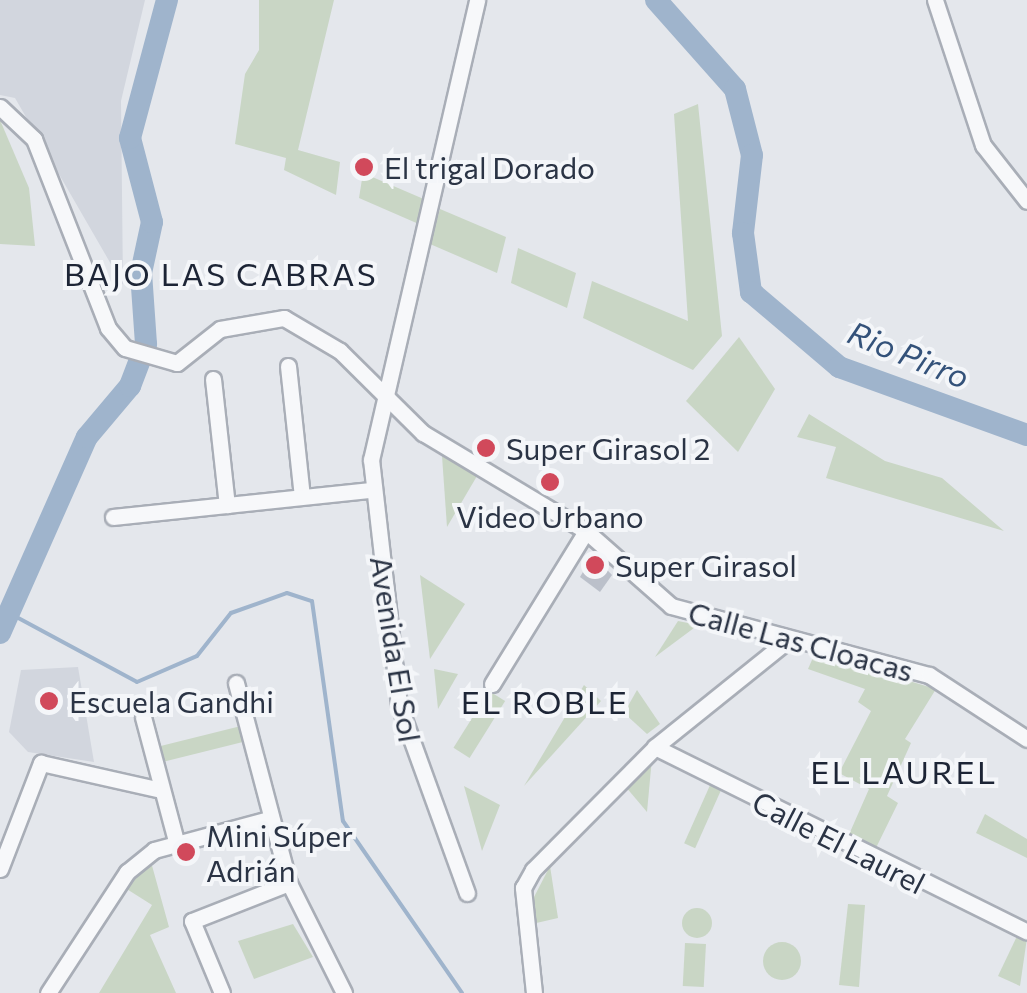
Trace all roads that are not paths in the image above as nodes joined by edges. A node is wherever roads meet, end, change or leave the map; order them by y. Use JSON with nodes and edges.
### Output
{"nodes":[{"id":1,"x":477,"y":0,"type":"edge"},
{"id":2,"x":935,"y":0,"type":"edge"},
{"id":3,"x":0,"y":107,"type":"edge"},
{"id":4,"x":1027,"y":201,"type":"edge"},
{"id":5,"x":288,"y":366,"type":"dead end"},
{"id":6,"x":213,"y":379,"type":"dead end"},
{"id":7,"x":381,"y":397,"type":"junction"},
{"id":8,"x":371,"y":490,"type":"junction"},
{"id":9,"x":302,"y":496,"type":"junction"},
{"id":10,"x":227,"y":506,"type":"junction"},
{"id":11,"x":113,"y":517,"type":"dead end"},
{"id":12,"x":586,"y":531,"type":"junction"},
{"id":13,"x":788,"y":640,"type":"junction"},
{"id":14,"x":236,"y":683,"type":"dead end"},
{"id":15,"x":492,"y":684,"type":"dead end"},
{"id":16,"x":143,"y":717,"type":"dead end"},
{"id":17,"x":1027,"y":739,"type":"edge"},
{"id":18,"x":655,"y":746,"type":"junction"},
{"id":19,"x":162,"y":790,"type":"junction"},
{"id":20,"x":269,"y":819,"type":"junction"},
{"id":21,"x":176,"y":841,"type":"junction"},
{"id":22,"x":0,"y":869,"type":"edge"},
{"id":23,"x":289,"y":883,"type":"junction"},
{"id":24,"x":466,"y":893,"type":"dead end"},
{"id":25,"x":1027,"y":932,"type":"edge"},
{"id":26,"x":342,"y":989,"type":"edge"},
{"id":27,"x":48,"y":993,"type":"edge"},
{"id":28,"x":222,"y":993,"type":"edge"},
{"id":29,"x":322,"y":993,"type":"edge"},
{"id":30,"x":534,"y":993,"type":"edge"}],
"edges":[{"from":1,"to":7,"type":"street","name":"Avenida El Sol"},
{"from":2,"to":4,"type":"street"},
{"from":3,"to":7,"type":"street","name":"Calle Las Cloacas"},
{"from":5,"to":9,"type":"street"},
{"from":6,"to":10,"type":"street"},
{"from":7,"to":8,"type":"street","name":"Avenida El Sol"},
{"from":7,"to":12,"type":"street","name":"Calle Las Cloacas"},
{"from":8,"to":9,"type":"street"},
{"from":8,"to":24,"type":"street","name":"Avenida El Sol"},
{"from":9,"to":10,"type":"street"},
{"from":10,"to":11,"type":"street"},
{"from":12,"to":13,"type":"street","name":"Calle Las Cloacas"},
{"from":12,"to":15,"type":"street"},
{"from":13,"to":17,"type":"street","name":"Calle Las Cloacas"},
{"from":13,"to":18,"type":"street"},
{"from":14,"to":20,"type":"street"},
{"from":16,"to":19,"type":"street"},
{"from":18,"to":25,"type":"street","name":"Calle El Laurel"},
{"from":18,"to":30,"type":"street"},
{"from":19,"to":21,"type":"street"},
{"from":19,"to":22,"type":"street"},
{"from":20,"to":21,"type":"street"},
{"from":20,"to":23,"type":"street"},
{"from":21,"to":27,"type":"street"},
{"from":23,"to":26,"type":"street"},
{"from":23,"to":28,"type":"street"},
{"from":26,"to":29,"type":"street"}]}
